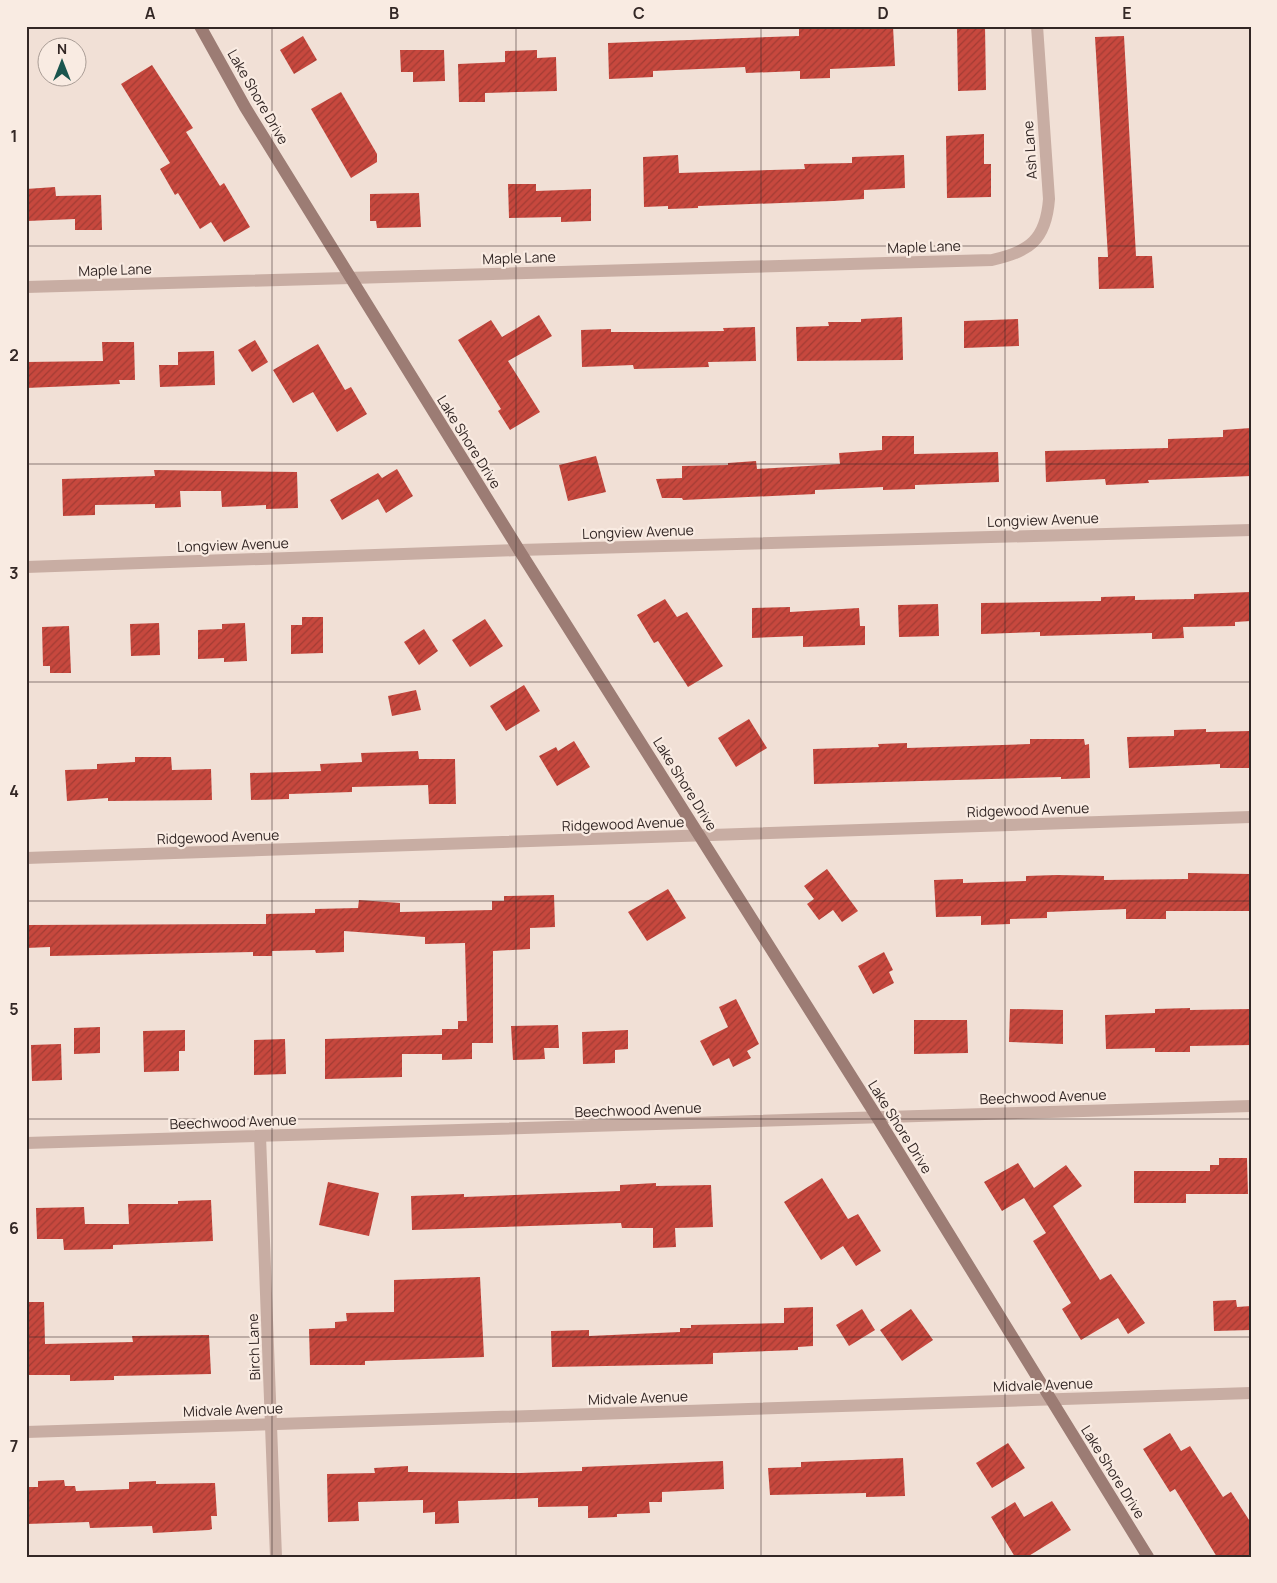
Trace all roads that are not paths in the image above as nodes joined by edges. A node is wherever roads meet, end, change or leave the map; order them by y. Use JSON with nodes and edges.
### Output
{"nodes":[{"id":1,"x":200,"y":26,"type":"edge"},
{"id":2,"x":1037,"y":26,"type":"edge"},
{"id":3,"x":1013,"y":256,"type":"joint"},
{"id":4,"x":350,"y":278,"type":"junction"},
{"id":5,"x":26,"y":287,"type":"edge"},
{"id":6,"x":1251,"y":530,"type":"edge"},
{"id":7,"x":519,"y":550,"type":"junction"},
{"id":8,"x":26,"y":567,"type":"edge"},
{"id":9,"x":1251,"y":817,"type":"edge"},
{"id":10,"x":701,"y":837,"type":"junction"},
{"id":11,"x":26,"y":858,"type":"edge"},
{"id":12,"x":1251,"y":1106,"type":"edge"},
{"id":13,"x":877,"y":1117,"type":"junction"},
{"id":14,"x":260,"y":1136,"type":"junction"},
{"id":15,"x":26,"y":1144,"type":"edge"},
{"id":16,"x":1251,"y":1393,"type":"edge"},
{"id":17,"x":1050,"y":1400,"type":"junction"},
{"id":18,"x":272,"y":1424,"type":"junction"},
{"id":19,"x":26,"y":1432,"type":"edge"},
{"id":20,"x":276,"y":1557,"type":"edge"},
{"id":21,"x":1148,"y":1557,"type":"edge"}],
"edges":[{"from":1,"to":4,"type":"street","name":"Lake Shore Drive"},
{"from":2,"to":3,"type":"street","name":"Ash Lane"},
{"from":3,"to":4,"type":"street","name":"Maple Lane"},
{"from":4,"to":5,"type":"street","name":"Maple Lane"},
{"from":4,"to":7,"type":"street","name":"Lake Shore Drive"},
{"from":6,"to":7,"type":"street","name":"Longview Avenue"},
{"from":7,"to":8,"type":"street","name":"Longview Avenue"},
{"from":7,"to":10,"type":"street","name":"Lake Shore Drive"},
{"from":9,"to":10,"type":"street","name":"Ridgewood Avenue"},
{"from":10,"to":11,"type":"street","name":"Ridgewood Avenue"},
{"from":10,"to":13,"type":"street","name":"Lake Shore Drive"},
{"from":12,"to":13,"type":"street","name":"Beechwood Avenue"},
{"from":13,"to":14,"type":"street","name":"Beechwood Avenue"},
{"from":13,"to":17,"type":"street","name":"Lake Shore Drive"},
{"from":14,"to":15,"type":"street","name":"Beechwood Avenue"},
{"from":14,"to":18,"type":"street","name":"Birch Lane"},
{"from":16,"to":17,"type":"street","name":"Midvale Avenue"},
{"from":17,"to":18,"type":"street","name":"Midvale Avenue"},
{"from":17,"to":21,"type":"street","name":"Lake Shore Drive"},
{"from":18,"to":19,"type":"street","name":"Midvale Avenue"},
{"from":18,"to":20,"type":"street","name":"Birch Lane"}]}
